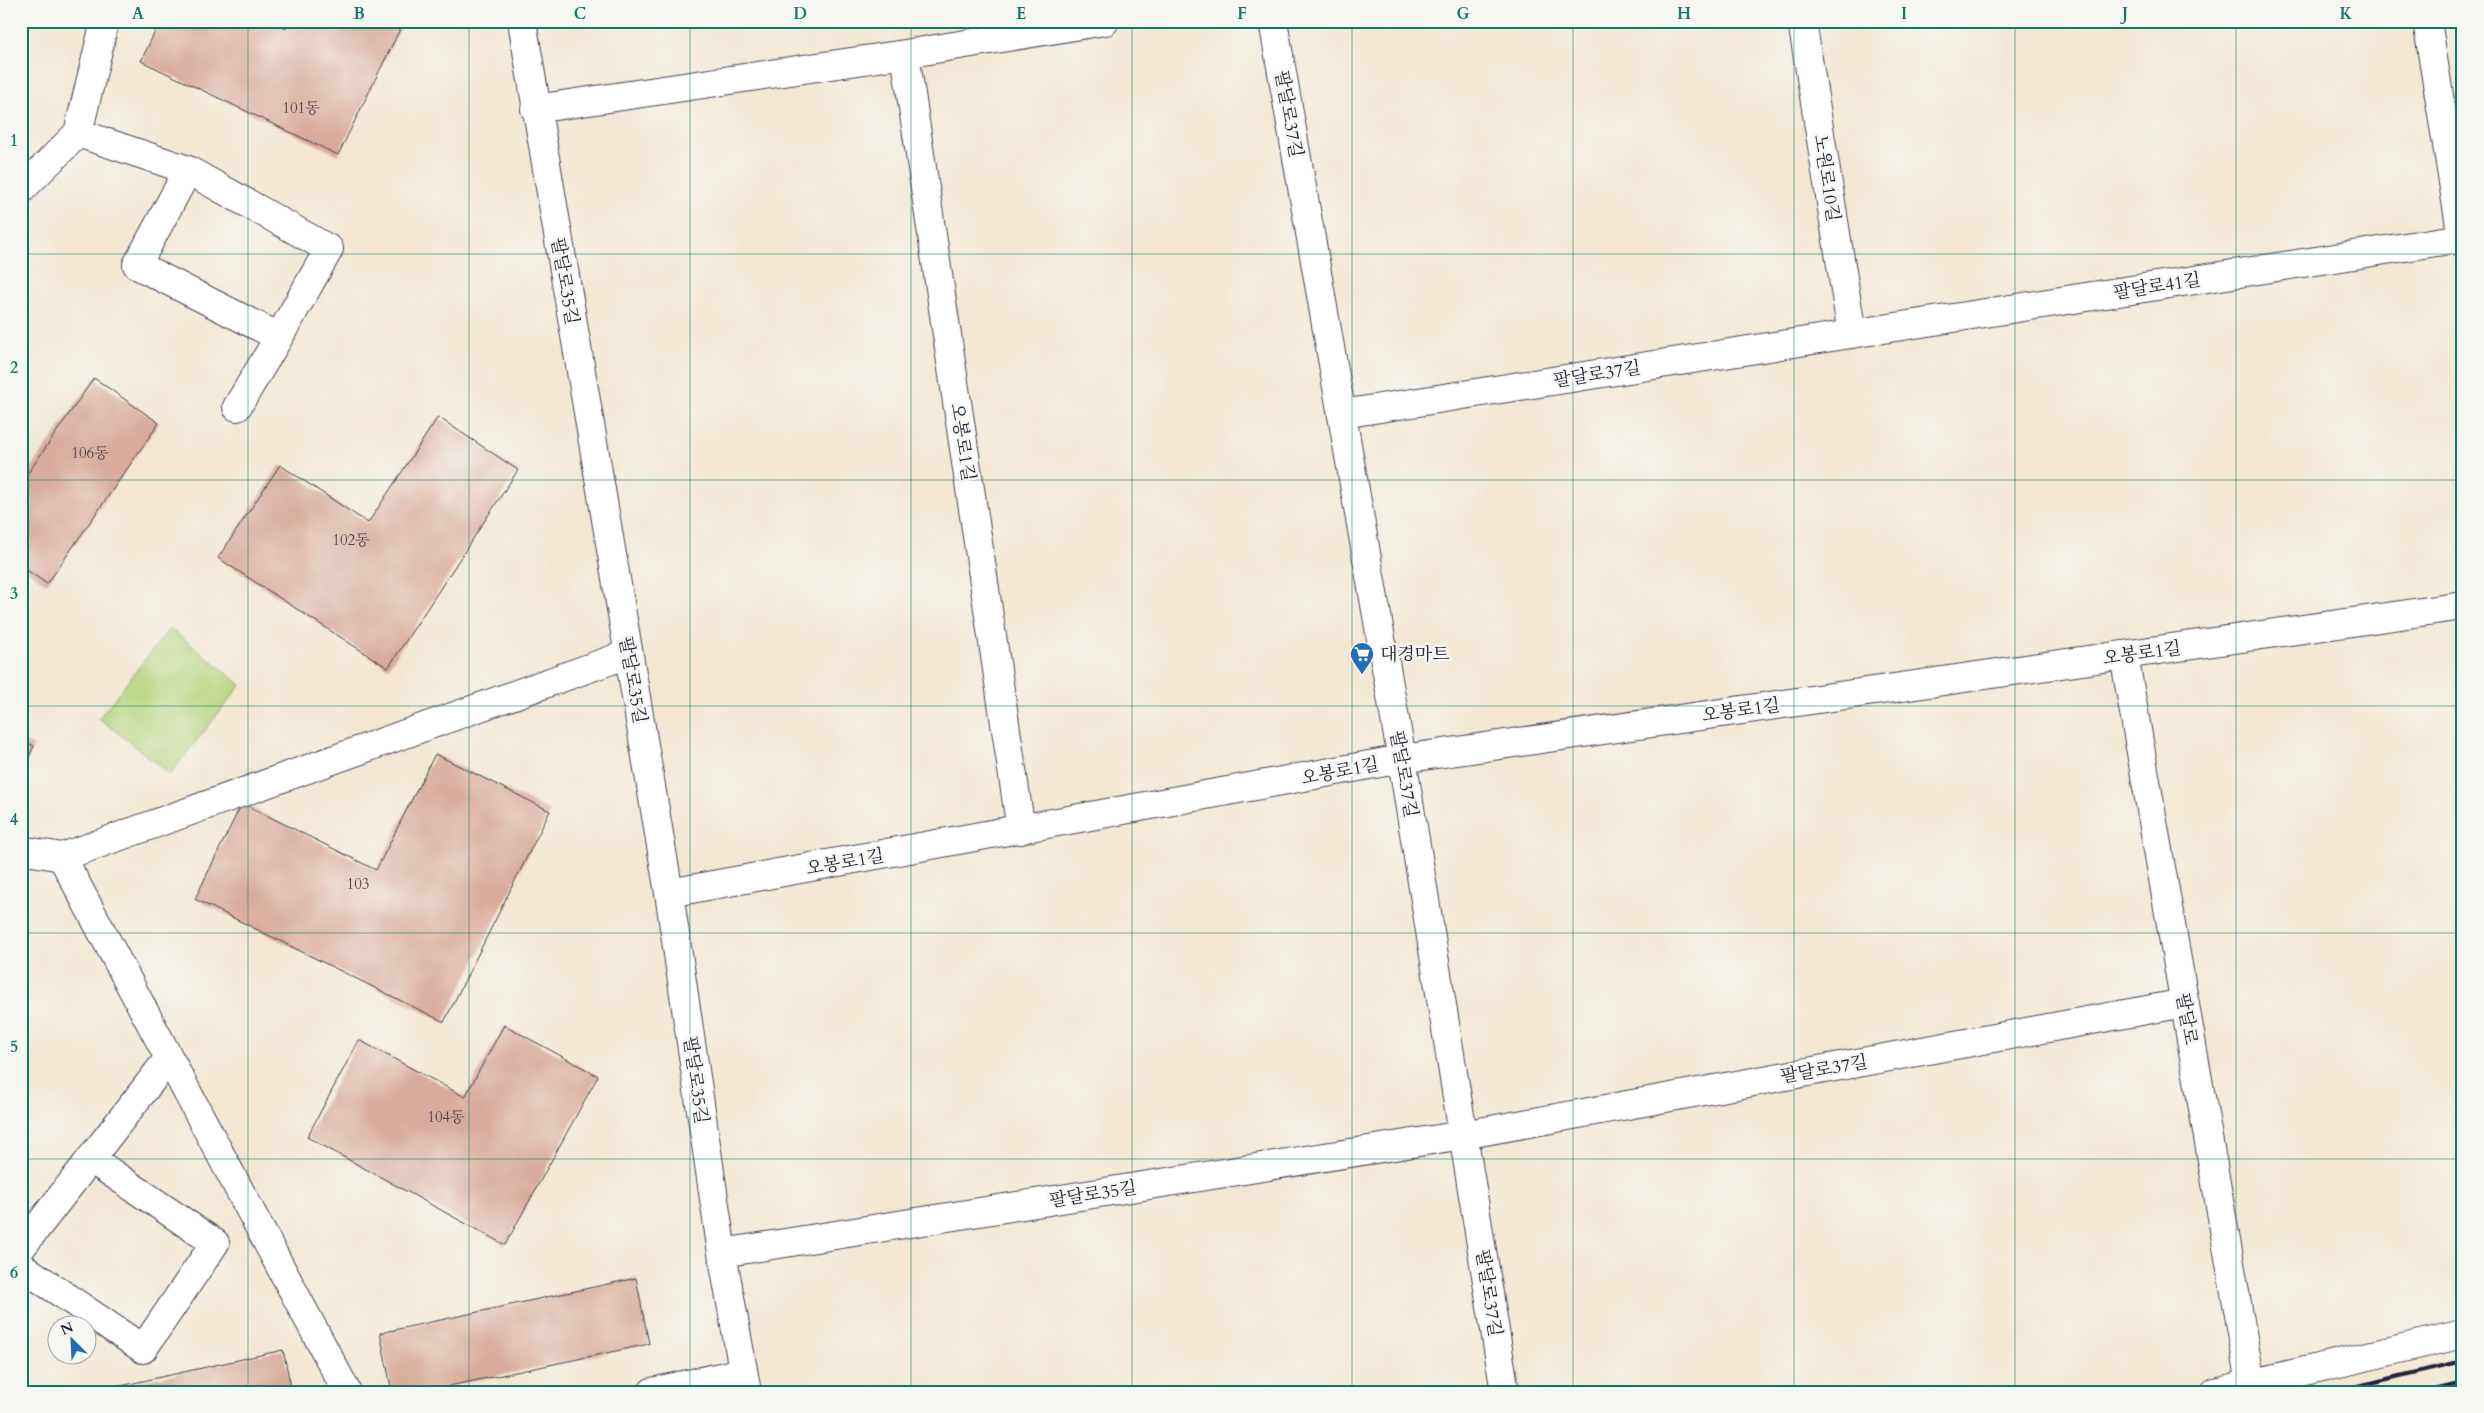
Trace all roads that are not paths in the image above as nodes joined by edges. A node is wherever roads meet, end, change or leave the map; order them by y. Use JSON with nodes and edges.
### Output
{"nodes":[{"id":1,"x":105,"y":21,"type":"edge"},
{"id":2,"x":522,"y":21,"type":"edge"},
{"id":3,"x":1105,"y":21,"type":"edge"},
{"id":4,"x":1273,"y":21,"type":"edge"},
{"id":5,"x":1802,"y":21,"type":"edge"},
{"id":6,"x":2427,"y":21,"type":"edge"},
{"id":7,"x":905,"y":54,"type":"junction"},
{"id":8,"x":535,"y":109,"type":"junction"},
{"id":9,"x":78,"y":133,"type":"junction"},
{"id":10,"x":188,"y":170,"type":"junction"},
{"id":11,"x":21,"y":190,"type":"edge"},
{"id":12,"x":2462,"y":241,"type":"edge"},
{"id":13,"x":1852,"y":334,"type":"junction"},
{"id":14,"x":279,"y":338,"type":"junction"},
{"id":15,"x":237,"y":407,"type":"dead end"},
{"id":16,"x":1342,"y":414,"type":"junction"},
{"id":17,"x":2463,"y":606,"type":"edge"},
{"id":18,"x":628,"y":654,"type":"junction"},
{"id":19,"x":2124,"y":655,"type":"junction"},
{"id":20,"x":1402,"y":759,"type":"junction"},
{"id":21,"x":1021,"y":830,"type":"junction"},
{"id":22,"x":21,"y":850,"type":"edge"},
{"id":23,"x":62,"y":857,"type":"junction"},
{"id":24,"x":669,"y":894,"type":"junction"},
{"id":25,"x":2184,"y":1003,"type":"junction"},
{"id":26,"x":169,"y":1058,"type":"junction"},
{"id":27,"x":1463,"y":1135,"type":"junction"},
{"id":28,"x":91,"y":1159,"type":"junction"},
{"id":29,"x":21,"y":1248,"type":"edge"},
{"id":30,"x":722,"y":1253,"type":"junction"},
{"id":31,"x":21,"y":1266,"type":"edge"},
{"id":32,"x":2463,"y":1334,"type":"edge"},
{"id":33,"x":745,"y":1382,"type":"edge"},
{"id":34,"x":2251,"y":1384,"type":"junction"},
{"id":35,"x":347,"y":1392,"type":"edge"},
{"id":36,"x":652,"y":1392,"type":"edge"},
{"id":37,"x":1505,"y":1392,"type":"edge"},
{"id":38,"x":2215,"y":1392,"type":"edge"}],
"edges":[{"from":1,"to":9,"type":"street"},
{"from":2,"to":8,"type":"street","name":"팔달로35길"},
{"from":3,"to":7,"type":"street"},
{"from":4,"to":16,"type":"street","name":"팔달로37길"},
{"from":5,"to":13,"type":"street","name":"노원로10길"},
{"from":6,"to":12,"type":"street","name":"팔달로41길"},
{"from":7,"to":8,"type":"street"},
{"from":7,"to":21,"type":"street","name":"오봉로1길"},
{"from":8,"to":18,"type":"street","name":"팔달로35길"},
{"from":9,"to":10,"type":"street"},
{"from":9,"to":11,"type":"street"},
{"from":10,"to":14,"type":"street"},
{"from":10,"to":14,"type":"street"},
{"from":12,"to":13,"type":"street","name":"팔달로41길"},
{"from":13,"to":16,"type":"street","name":"팔달로37길"},
{"from":14,"to":15,"type":"street"},
{"from":16,"to":20,"type":"street","name":"팔달로37길"},
{"from":17,"to":19,"type":"street","name":"오봉로1길"},
{"from":18,"to":23,"type":"street"},
{"from":18,"to":24,"type":"street","name":"팔달로35길"},
{"from":19,"to":20,"type":"street","name":"오봉로1길"},
{"from":19,"to":25,"type":"street","name":"팔달로"},
{"from":20,"to":21,"type":"street","name":"오봉로1길"},
{"from":20,"to":27,"type":"street","name":"팔달로37길"},
{"from":21,"to":24,"type":"street","name":"오봉로1길"},
{"from":22,"to":23,"type":"street"},
{"from":23,"to":26,"type":"street"},
{"from":24,"to":30,"type":"street","name":"팔달로35길"},
{"from":25,"to":27,"type":"street","name":"팔달로37길"},
{"from":25,"to":34,"type":"street","name":"팔달로"},
{"from":26,"to":28,"type":"street"},
{"from":26,"to":35,"type":"street"},
{"from":27,"to":30,"type":"street","name":"팔달로35길"},
{"from":27,"to":37,"type":"street","name":"팔달로37길"},
{"from":28,"to":29,"type":"street"},
{"from":28,"to":31,"type":"street"},
{"from":30,"to":33,"type":"street","name":"팔달로35길"},
{"from":32,"to":34,"type":"street"},
{"from":33,"to":36,"type":"street","name":"팔달로35길"},
{"from":34,"to":38,"type":"street"}]}
